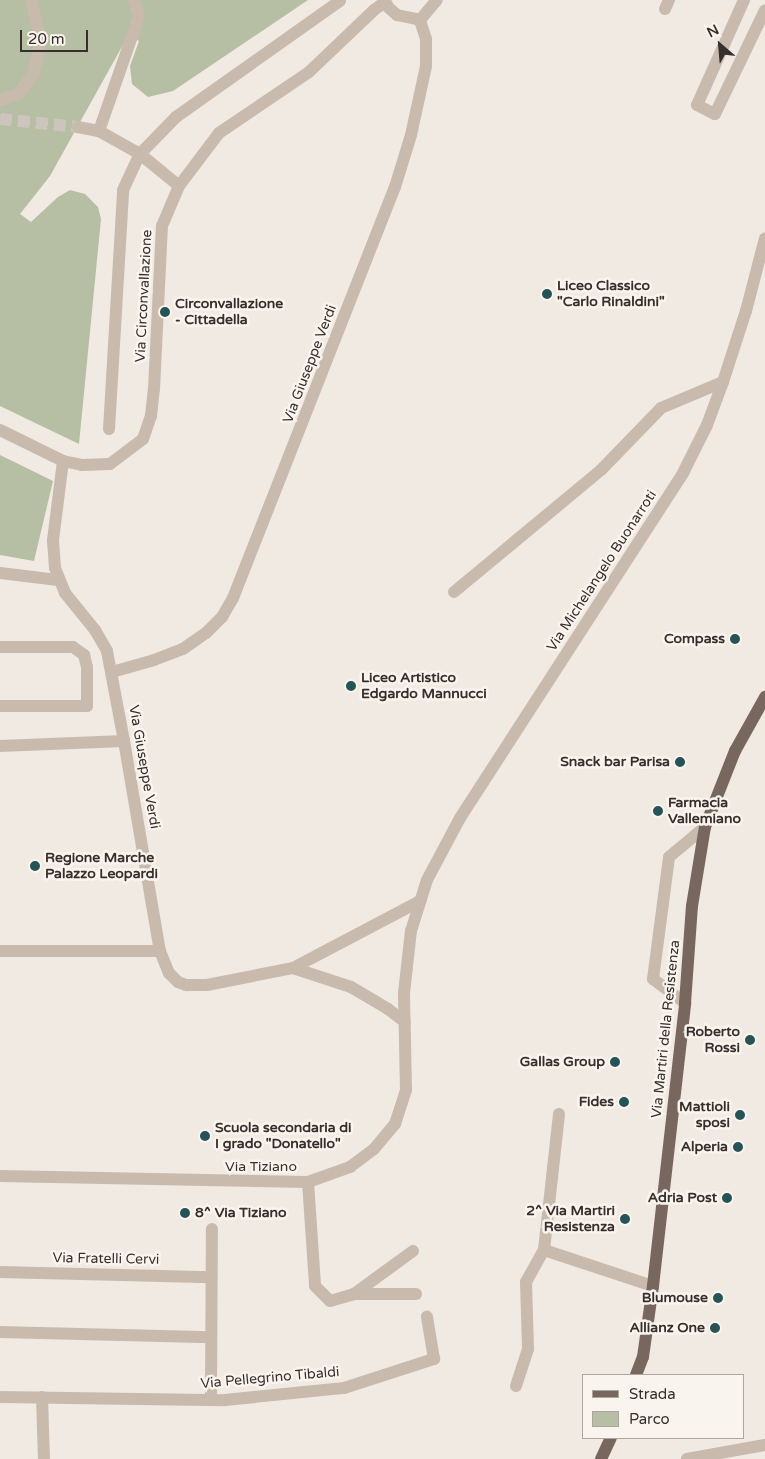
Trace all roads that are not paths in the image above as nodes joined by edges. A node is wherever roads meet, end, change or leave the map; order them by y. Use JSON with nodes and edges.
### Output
{"nodes":[{"id":1,"x":32,"y":0,"type":"edge"},
{"id":2,"x":134,"y":0,"type":"edge"},
{"id":3,"x":437,"y":0,"type":"edge"},
{"id":4,"x":744,"y":0,"type":"edge"},
{"id":5,"x":340,"y":1,"type":"dead end"},
{"id":6,"x":385,"y":1,"type":"edge"},
{"id":7,"x":765,"y":10,"type":"edge"},
{"id":8,"x":420,"y":20,"type":"junction"},
{"id":9,"x":0,"y":100,"type":"edge"},
{"id":10,"x":78,"y":127,"type":"tunnel mouth"},
{"id":11,"x":100,"y":131,"type":"junction"},
{"id":12,"x":140,"y":154,"type":"junction"},
{"id":13,"x":179,"y":186,"type":"junction"},
{"id":14,"x":765,"y":238,"type":"edge"},
{"id":15,"x":723,"y":382,"type":"junction"},
{"id":16,"x":109,"y":429,"type":"dead end"},
{"id":17,"x":0,"y":430,"type":"edge"},
{"id":18,"x":63,"y":461,"type":"junction"},
{"id":19,"x":0,"y":573,"type":"edge"},
{"id":20,"x":58,"y":580,"type":"junction"},
{"id":21,"x":454,"y":592,"type":"dead end"},
{"id":22,"x":0,"y":647,"type":"edge"},
{"id":23,"x":112,"y":672,"type":"junction"},
{"id":24,"x":765,"y":697,"type":"edge"},
{"id":25,"x":0,"y":706,"type":"edge"},
{"id":26,"x":124,"y":741,"type":"junction"},
{"id":27,"x":0,"y":746,"type":"edge"},
{"id":28,"x":705,"y":827,"type":"junction"},
{"id":29,"x":420,"y":901,"type":"junction"},
{"id":30,"x":0,"y":951,"type":"edge"},
{"id":31,"x":160,"y":951,"type":"junction"},
{"id":32,"x":293,"y":968,"type":"junction"},
{"id":33,"x":685,"y":1003,"type":"junction"},
{"id":34,"x":404,"y":1022,"type":"junction"},
{"id":35,"x":559,"y":1114,"type":"dead end"},
{"id":36,"x":0,"y":1176,"type":"edge"},
{"id":37,"x":308,"y":1182,"type":"junction"},
{"id":38,"x":212,"y":1229,"type":"dead end"},
{"id":39,"x":544,"y":1250,"type":"junction"},
{"id":40,"x":413,"y":1251,"type":"dead end"},
{"id":41,"x":0,"y":1272,"type":"edge"},
{"id":42,"x":212,"y":1277,"type":"junction"},
{"id":43,"x":653,"y":1286,"type":"junction"},
{"id":44,"x":354,"y":1294,"type":"junction"},
{"id":45,"x":416,"y":1294,"type":"dead end"},
{"id":46,"x":427,"y":1317,"type":"dead end"},
{"id":47,"x":0,"y":1332,"type":"edge"},
{"id":48,"x":211,"y":1337,"type":"junction"},
{"id":49,"x":636,"y":1374,"type":"edge"},
{"id":50,"x":516,"y":1386,"type":"dead end"},
{"id":51,"x":0,"y":1397,"type":"edge"},
{"id":52,"x":42,"y":1397,"type":"junction"},
{"id":53,"x":211,"y":1400,"type":"junction"},
{"id":54,"x":611,"y":1439,"type":"edge"},
{"id":55,"x":765,"y":1445,"type":"edge"},
{"id":56,"x":44,"y":1459,"type":"edge"},
{"id":57,"x":601,"y":1459,"type":"edge"},
{"id":58,"x":687,"y":1459,"type":"edge"}],
"edges":[{"from":1,"to":9,"type":"street"},
{"from":2,"to":11,"type":"street"},
{"from":3,"to":8,"type":"street"},
{"from":4,"to":7,"type":"street"},
{"from":5,"to":12,"type":"street"},
{"from":6,"to":8,"type":"street","name":"Via Circonvallazione"},
{"from":6,"to":13,"type":"street","name":"Via Circonvallazione"},
{"from":8,"to":23,"type":"street","name":"Via Giuseppe Verdi"},
{"from":10,"to":11,"type":"street"},
{"from":11,"to":12,"type":"street"},
{"from":12,"to":13,"type":"street"},
{"from":12,"to":16,"type":"street"},
{"from":13,"to":18,"type":"street","name":"Via Circonvallazione"},
{"from":14,"to":15,"type":"street","name":"Via Michelangelo Buonarroti"},
{"from":15,"to":21,"type":"street"},
{"from":15,"to":29,"type":"street","name":"Via Michelangelo Buonarroti"},
{"from":17,"to":18,"type":"street","name":"Via Circonvallazione"},
{"from":18,"to":20,"type":"street","name":"Via Giuseppe Verdi"},
{"from":19,"to":20,"type":"street"},
{"from":20,"to":23,"type":"street","name":"Via Giuseppe Verdi"},
{"from":22,"to":25,"type":"street"},
{"from":23,"to":26,"type":"street","name":"Via Giuseppe Verdi"},
{"from":24,"to":28,"type":"main road","name":"Via Martiri della Resistenza"},
{"from":26,"to":27,"type":"street"},
{"from":26,"to":31,"type":"street","name":"Via Giuseppe Verdi"},
{"from":28,"to":33,"type":"main road","name":"Via Martiri della Resistenza"},
{"from":28,"to":33,"type":"street"},
{"from":29,"to":32,"type":"street","name":"Via Giuseppe Verdi"},
{"from":29,"to":34,"type":"street","name":"Via Tiziano"},
{"from":30,"to":31,"type":"street"},
{"from":31,"to":32,"type":"street","name":"Via Giuseppe Verdi"},
{"from":32,"to":34,"type":"street","name":"Via Giuseppe Verdi"},
{"from":33,"to":43,"type":"main road","name":"Via Martiri della Resistenza"},
{"from":34,"to":37,"type":"street","name":"Via Tiziano"},
{"from":35,"to":39,"type":"street"},
{"from":36,"to":37,"type":"street","name":"Via Tiziano"},
{"from":37,"to":44,"type":"street"},
{"from":38,"to":42,"type":"street"},
{"from":39,"to":43,"type":"street"},
{"from":39,"to":50,"type":"street"},
{"from":40,"to":44,"type":"street"},
{"from":41,"to":42,"type":"street","name":"Via Fratelli Cervi"},
{"from":42,"to":48,"type":"street"},
{"from":43,"to":49,"type":"main road","name":"Via Martiri della Resistenza"},
{"from":44,"to":45,"type":"street"},
{"from":46,"to":53,"type":"street","name":"Via Pellegrino Tibaldi"},
{"from":47,"to":48,"type":"street"},
{"from":48,"to":53,"type":"street"},
{"from":51,"to":52,"type":"street","name":"Via Pellegrino Tibaldi"},
{"from":52,"to":53,"type":"street","name":"Via Pellegrino Tibaldi"},
{"from":52,"to":56,"type":"street"},
{"from":54,"to":57,"type":"main road"},
{"from":55,"to":58,"type":"street"}]}
